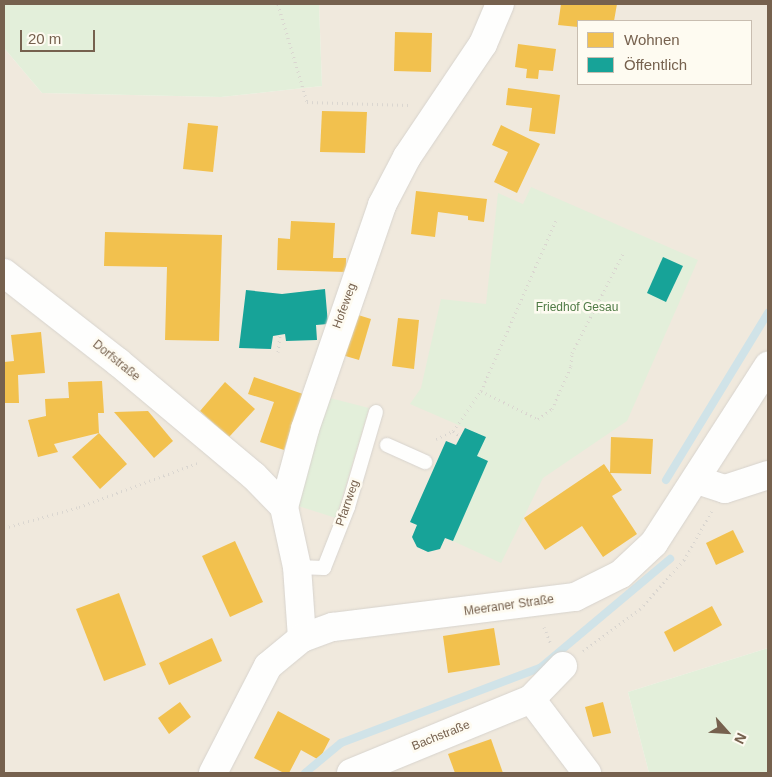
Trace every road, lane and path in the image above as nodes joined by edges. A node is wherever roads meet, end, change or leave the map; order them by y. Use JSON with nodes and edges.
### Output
{"nodes":[{"id":1,"x":278,"y":4,"type":"edge"},
{"id":2,"x":500,"y":4,"type":"edge"},
{"id":3,"x":442,"y":106,"type":"junction"},
{"id":4,"x":556,"y":220,"type":"dead end"},
{"id":5,"x":624,"y":252,"type":"dead end"},
{"id":6,"x":4,"y":273,"type":"edge"},
{"id":7,"x":280,"y":335,"type":"dead end"},
{"id":8,"x":278,"y":352,"type":"dead end"},
{"id":9,"x":768,"y":366,"type":"edge"},
{"id":10,"x":481,"y":391,"type":"junction"},
{"id":11,"x":376,"y":412,"type":"dead end"},
{"id":12,"x":453,"y":431,"type":"junction"},
{"id":13,"x":460,"y":436,"type":"dead end"},
{"id":14,"x":436,"y":439,"type":"dead end"},
{"id":15,"x":387,"y":446,"type":"dead end"},
{"id":16,"x":226,"y":452,"type":"junction"},
{"id":17,"x":426,"y":462,"type":"dead end"},
{"id":18,"x":768,"y":475,"type":"edge"},
{"id":19,"x":697,"y":480,"type":"junction"},
{"id":20,"x":725,"y":489,"type":"junction"},
{"id":21,"x":284,"y":507,"type":"junction"},
{"id":22,"x":4,"y":528,"type":"edge"},
{"id":23,"x":297,"y":566,"type":"junction"},
{"id":24,"x":302,"y":638,"type":"junction"},
{"id":25,"x":563,"y":666,"type":"joint"},
{"id":26,"x":531,"y":699,"type":"junction"},
{"id":27,"x":213,"y":773,"type":"edge"},
{"id":28,"x":351,"y":773,"type":"edge"},
{"id":29,"x":587,"y":773,"type":"edge"}],
"edges":[{"from":1,"to":3,"type":"path"},
{"from":2,"to":3,"type":"street","name":"Hofeweg"},
{"from":3,"to":21,"type":"street","name":"Hofeweg"},
{"from":4,"to":10,"type":"path"},
{"from":5,"to":10,"type":"path"},
{"from":6,"to":16,"type":"street","name":"Dorfstraße"},
{"from":7,"to":8,"type":"path"},
{"from":9,"to":19,"type":"street","name":"Meeraner Straße"},
{"from":10,"to":12,"type":"path"},
{"from":11,"to":23,"type":"lane","name":"Pfarrweg"},
{"from":12,"to":13,"type":"path"},
{"from":12,"to":14,"type":"path"},
{"from":15,"to":17,"type":"lane"},
{"from":16,"to":21,"type":"street","name":"Dorfstraße"},
{"from":16,"to":22,"type":"path"},
{"from":18,"to":20,"type":"street"},
{"from":19,"to":20,"type":"street"},
{"from":19,"to":24,"type":"street","name":"Meeraner Straße"},
{"from":20,"to":25,"type":"path"},
{"from":21,"to":23,"type":"street","name":"Hofeweg"},
{"from":23,"to":24,"type":"street","name":"Hofeweg"},
{"from":24,"to":27,"type":"street","name":"Meeraner Straße"},
{"from":25,"to":26,"type":"street","name":"Bachstraße"},
{"from":26,"to":28,"type":"street","name":"Bachstraße"},
{"from":26,"to":29,"type":"street"}]}
